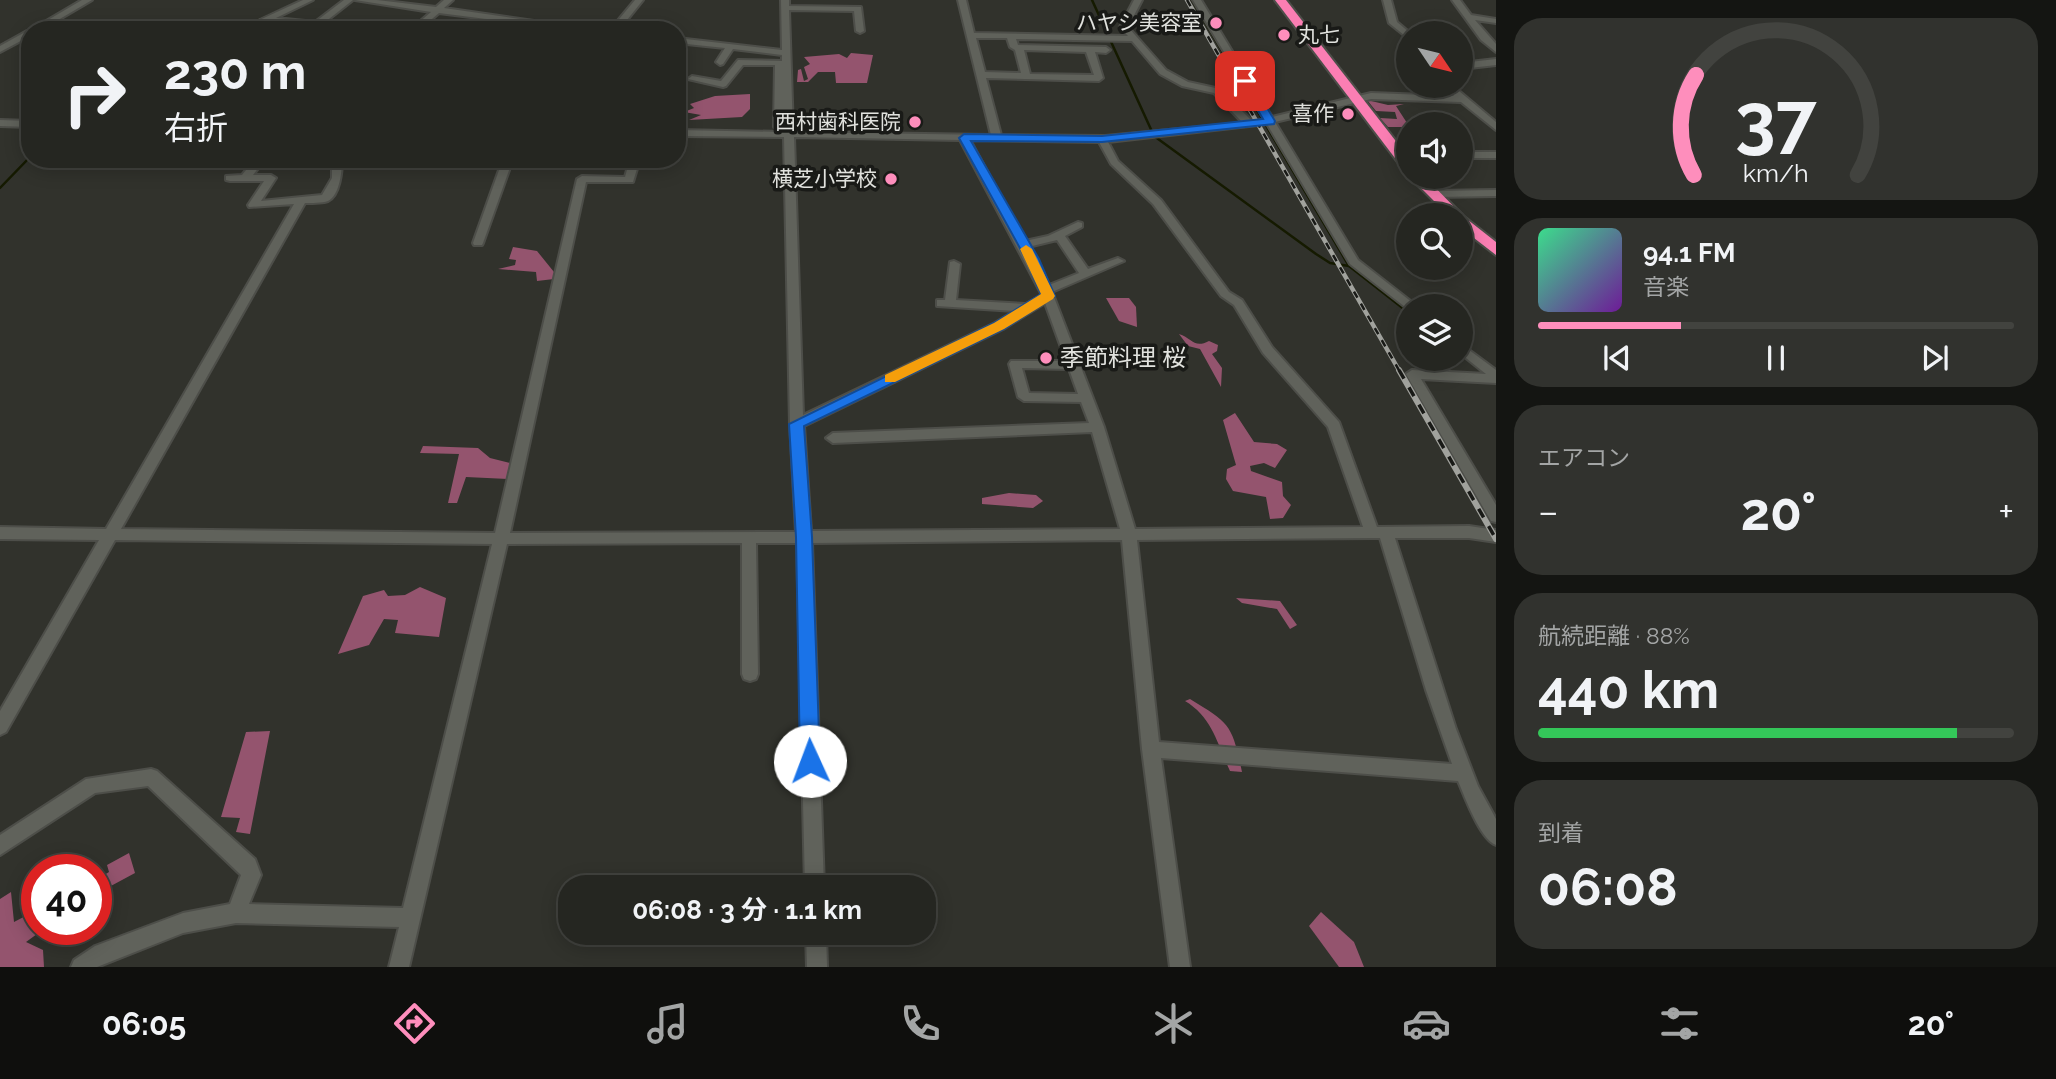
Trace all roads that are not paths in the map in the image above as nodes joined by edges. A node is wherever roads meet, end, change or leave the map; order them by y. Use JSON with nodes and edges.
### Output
{"nodes":[{"id":1,"x":88,"y":0,"type":"edge"},
{"id":2,"x":300,"y":0,"type":"edge"},
{"id":3,"x":309,"y":0,"type":"edge"},
{"id":4,"x":349,"y":0,"type":"edge"},
{"id":5,"x":359,"y":0,"type":"edge"},
{"id":6,"x":449,"y":0,"type":"edge"},
{"id":7,"x":639,"y":0,"type":"edge"},
{"id":8,"x":962,"y":0,"type":"edge"},
{"id":9,"x":1138,"y":0,"type":"edge"},
{"id":10,"x":1197,"y":0,"type":"edge"},
{"id":11,"x":1280,"y":0,"type":"edge"},
{"id":12,"x":1456,"y":0,"type":"edge"},
{"id":13,"x":1384,"y":1,"type":"edge"},
{"id":14,"x":785,"y":4,"type":"edge"},
{"id":15,"x":437,"y":10,"type":"junction"},
{"id":16,"x":266,"y":17,"type":"junction"},
{"id":17,"x":1468,"y":17,"type":"junction"},
{"id":18,"x":51,"y":21,"type":"edge"},
{"id":19,"x":259,"y":21,"type":"edge"},
{"id":20,"x":283,"y":21,"type":"edge"},
{"id":21,"x":322,"y":21,"type":"edge"},
{"id":22,"x":424,"y":21,"type":"edge"},
{"id":23,"x":523,"y":21,"type":"edge"},
{"id":24,"x":622,"y":21,"type":"edge"},
{"id":25,"x":1496,"y":21,"type":"edge"},
{"id":26,"x":1396,"y":26,"type":"edge"},
{"id":27,"x":860,"y":31,"type":"dead end"},
{"id":28,"x":972,"y":35,"type":"junction"},
{"id":29,"x":1011,"y":36,"type":"junction"},
{"id":30,"x":21,"y":38,"type":"edge"},
{"id":31,"x":1134,"y":39,"type":"junction"},
{"id":32,"x":686,"y":42,"type":"edge"},
{"id":33,"x":730,"y":47,"type":"junction"},
{"id":34,"x":1019,"y":47,"type":"junction"},
{"id":35,"x":0,"y":49,"type":"edge"},
{"id":36,"x":1496,"y":49,"type":"edge"},
{"id":37,"x":1090,"y":50,"type":"junction"},
{"id":38,"x":1105,"y":50,"type":"dead end"},
{"id":39,"x":782,"y":56,"type":"junction"},
{"id":40,"x":720,"y":62,"type":"dead end"},
{"id":41,"x":1495,"y":63,"type":"edge"},
{"id":42,"x":1474,"y":65,"type":"edge"},
{"id":43,"x":981,"y":75,"type":"junction"},
{"id":44,"x":1026,"y":76,"type":"junction"},
{"id":45,"x":692,"y":79,"type":"dead end"},
{"id":46,"x":1356,"y":99,"type":"junction"},
{"id":47,"x":1460,"y":99,"type":"joint"},
{"id":48,"x":0,"y":123,"type":"edge"},
{"id":49,"x":1262,"y":123,"type":"junction"},
{"id":50,"x":21,"y":124,"type":"edge"},
{"id":51,"x":1496,"y":127,"type":"edge"},
{"id":52,"x":784,"y":130,"type":"junction"},
{"id":53,"x":686,"y":133,"type":"edge"},
{"id":54,"x":964,"y":138,"type":"junction"},
{"id":55,"x":997,"y":139,"type":"junction"},
{"id":56,"x":1102,"y":139,"type":"junction"},
{"id":57,"x":1396,"y":146,"type":"edge"},
{"id":58,"x":1473,"y":155,"type":"edge"},
{"id":59,"x":1496,"y":155,"type":"edge"},
{"id":60,"x":253,"y":168,"type":"edge"},
{"id":61,"x":337,"y":168,"type":"edge"},
{"id":62,"x":505,"y":168,"type":"edge"},
{"id":63,"x":632,"y":168,"type":"edge"},
{"id":64,"x":230,"y":178,"type":"dead end"},
{"id":65,"x":245,"y":178,"type":"junction"},
{"id":66,"x":1429,"y":189,"type":"edge"},
{"id":67,"x":1496,"y":193,"type":"edge"},
{"id":68,"x":1434,"y":194,"type":"junction"},
{"id":69,"x":301,"y":201,"type":"junction"},
{"id":70,"x":1443,"y":203,"type":"edge"},
{"id":71,"x":1078,"y":225,"type":"dead end"},
{"id":72,"x":1473,"y":230,"type":"edge"},
{"id":73,"x":1058,"y":234,"type":"junction"},
{"id":74,"x":478,"y":243,"type":"dead end"},
{"id":75,"x":1024,"y":245,"type":"junction"},
{"id":76,"x":1496,"y":250,"type":"edge"},
{"id":77,"x":1118,"y":261,"type":"dead end"},
{"id":78,"x":954,"y":264,"type":"dead end"},
{"id":79,"x":1086,"y":274,"type":"junction"},
{"id":80,"x":1047,"y":293,"type":"junction"},
{"id":81,"x":1396,"y":296,"type":"edge"},
{"id":82,"x":1029,"y":307,"type":"junction"},
{"id":83,"x":1473,"y":360,"type":"edge"},
{"id":84,"x":1075,"y":365,"type":"junction"},
{"id":85,"x":1492,"y":378,"type":"edge"},
{"id":86,"x":1087,"y":398,"type":"junction"},
{"id":87,"x":797,"y":424,"type":"junction"},
{"id":88,"x":1097,"y":428,"type":"junction"},
{"id":89,"x":833,"y":438,"type":"dead end"},
{"id":90,"x":1496,"y":517,"type":"edge"},
{"id":91,"x":0,"y":533,"type":"edge"},
{"id":92,"x":1379,"y":533,"type":"junction"},
{"id":93,"x":109,"y":534,"type":"junction"},
{"id":94,"x":1129,"y":534,"type":"junction"},
{"id":95,"x":749,"y":536,"type":"junction"},
{"id":96,"x":1496,"y":536,"type":"edge"},
{"id":97,"x":804,"y":537,"type":"junction"},
{"id":98,"x":501,"y":538,"type":"junction"},
{"id":99,"x":750,"y":674,"type":"dead end"},
{"id":100,"x":0,"y":727,"type":"edge"},
{"id":101,"x":1152,"y":748,"type":"junction"},
{"id":102,"x":1463,"y":773,"type":"junction"},
{"id":103,"x":1496,"y":836,"type":"edge"},
{"id":104,"x":0,"y":846,"type":"edge"},
{"id":105,"x":814,"y":875,"type":"edge"},
{"id":106,"x":236,"y":914,"type":"junction"},
{"id":107,"x":411,"y":918,"type":"junction"},
{"id":108,"x":816,"y":945,"type":"edge"},
{"id":109,"x":81,"y":967,"type":"edge"},
{"id":110,"x":399,"y":967,"type":"edge"},
{"id":111,"x":817,"y":967,"type":"edge"},
{"id":112,"x":1181,"y":967,"type":"edge"}],
"edges":[{"from":1,"to":18,"type":"street"},
{"from":2,"to":16,"type":"street"},
{"from":3,"to":16,"type":"street"},
{"from":4,"to":21,"type":"street"},
{"from":5,"to":15,"type":"street"},
{"from":6,"to":15,"type":"street"},
{"from":7,"to":24,"type":"street"},
{"from":8,"to":28,"type":"street"},
{"from":9,"to":31,"type":"street"},
{"from":10,"to":49,"type":"street"},
{"from":11,"to":46,"type":"highway"},
{"from":12,"to":17,"type":"street"},
{"from":13,"to":26,"type":"street"},
{"from":14,"to":27,"type":"street"},
{"from":14,"to":39,"type":"street"},
{"from":15,"to":22,"type":"street"},
{"from":15,"to":23,"type":"street"},
{"from":16,"to":19,"type":"street"},
{"from":16,"to":20,"type":"street"},
{"from":17,"to":25,"type":"street"},
{"from":17,"to":36,"type":"street"},
{"from":28,"to":29,"type":"street"},
{"from":28,"to":43,"type":"street"},
{"from":29,"to":31,"type":"street"},
{"from":29,"to":34,"type":"street"},
{"from":30,"to":35,"type":"street"},
{"from":31,"to":49,"type":"street"},
{"from":32,"to":33,"type":"street"},
{"from":33,"to":39,"type":"street"},
{"from":33,"to":40,"type":"street"},
{"from":34,"to":37,"type":"street"},
{"from":34,"to":44,"type":"street"},
{"from":37,"to":38,"type":"street"},
{"from":37,"to":44,"type":"street"},
{"from":39,"to":45,"type":"street"},
{"from":39,"to":52,"type":"street"},
{"from":41,"to":42,"type":"street"},
{"from":43,"to":44,"type":"street"},
{"from":43,"to":55,"type":"street"},
{"from":46,"to":47,"type":"street"},
{"from":46,"to":49,"type":"street"},
{"from":46,"to":57,"type":"highway"},
{"from":47,"to":51,"type":"street"},
{"from":48,"to":50,"type":"street"},
{"from":49,"to":56,"type":"street"},
{"from":49,"to":81,"type":"street"},
{"from":52,"to":53,"type":"street"},
{"from":52,"to":54,"type":"street"},
{"from":52,"to":87,"type":"street"},
{"from":54,"to":55,"type":"street"},
{"from":54,"to":75,"type":"street"},
{"from":55,"to":56,"type":"street"},
{"from":56,"to":92,"type":"street"},
{"from":58,"to":59,"type":"street"},
{"from":60,"to":65,"type":"street"},
{"from":61,"to":69,"type":"street"},
{"from":62,"to":74,"type":"street"},
{"from":63,"to":98,"type":"street"},
{"from":64,"to":65,"type":"street"},
{"from":65,"to":69,"type":"street"},
{"from":66,"to":68,"type":"highway"},
{"from":67,"to":68,"type":"street"},
{"from":68,"to":70,"type":"highway"},
{"from":69,"to":93,"type":"street"},
{"from":71,"to":73,"type":"street"},
{"from":72,"to":76,"type":"highway"},
{"from":73,"to":75,"type":"street"},
{"from":73,"to":79,"type":"street"},
{"from":75,"to":80,"type":"street"},
{"from":77,"to":79,"type":"street"},
{"from":78,"to":82,"type":"street"},
{"from":79,"to":80,"type":"street"},
{"from":80,"to":82,"type":"street"},
{"from":80,"to":84,"type":"street"},
{"from":82,"to":87,"type":"street"},
{"from":83,"to":85,"type":"street"},
{"from":84,"to":86,"type":"street"},
{"from":84,"to":86,"type":"street"},
{"from":85,"to":90,"type":"street"},
{"from":86,"to":88,"type":"street"},
{"from":87,"to":97,"type":"street"},
{"from":88,"to":89,"type":"street"},
{"from":88,"to":94,"type":"street"},
{"from":91,"to":93,"type":"street"},
{"from":92,"to":94,"type":"street"},
{"from":92,"to":96,"type":"street"},
{"from":92,"to":102,"type":"street"},
{"from":93,"to":98,"type":"street"},
{"from":93,"to":100,"type":"street"},
{"from":94,"to":97,"type":"street"},
{"from":94,"to":101,"type":"street"},
{"from":95,"to":97,"type":"street"},
{"from":95,"to":98,"type":"street"},
{"from":95,"to":99,"type":"street"},
{"from":97,"to":105,"type":"street"},
{"from":98,"to":107,"type":"street"},
{"from":101,"to":102,"type":"street"},
{"from":101,"to":112,"type":"street"},
{"from":102,"to":103,"type":"street"},
{"from":104,"to":106,"type":"street"},
{"from":106,"to":107,"type":"street"},
{"from":106,"to":109,"type":"street"},
{"from":107,"to":110,"type":"street"},
{"from":108,"to":111,"type":"street"}]}
